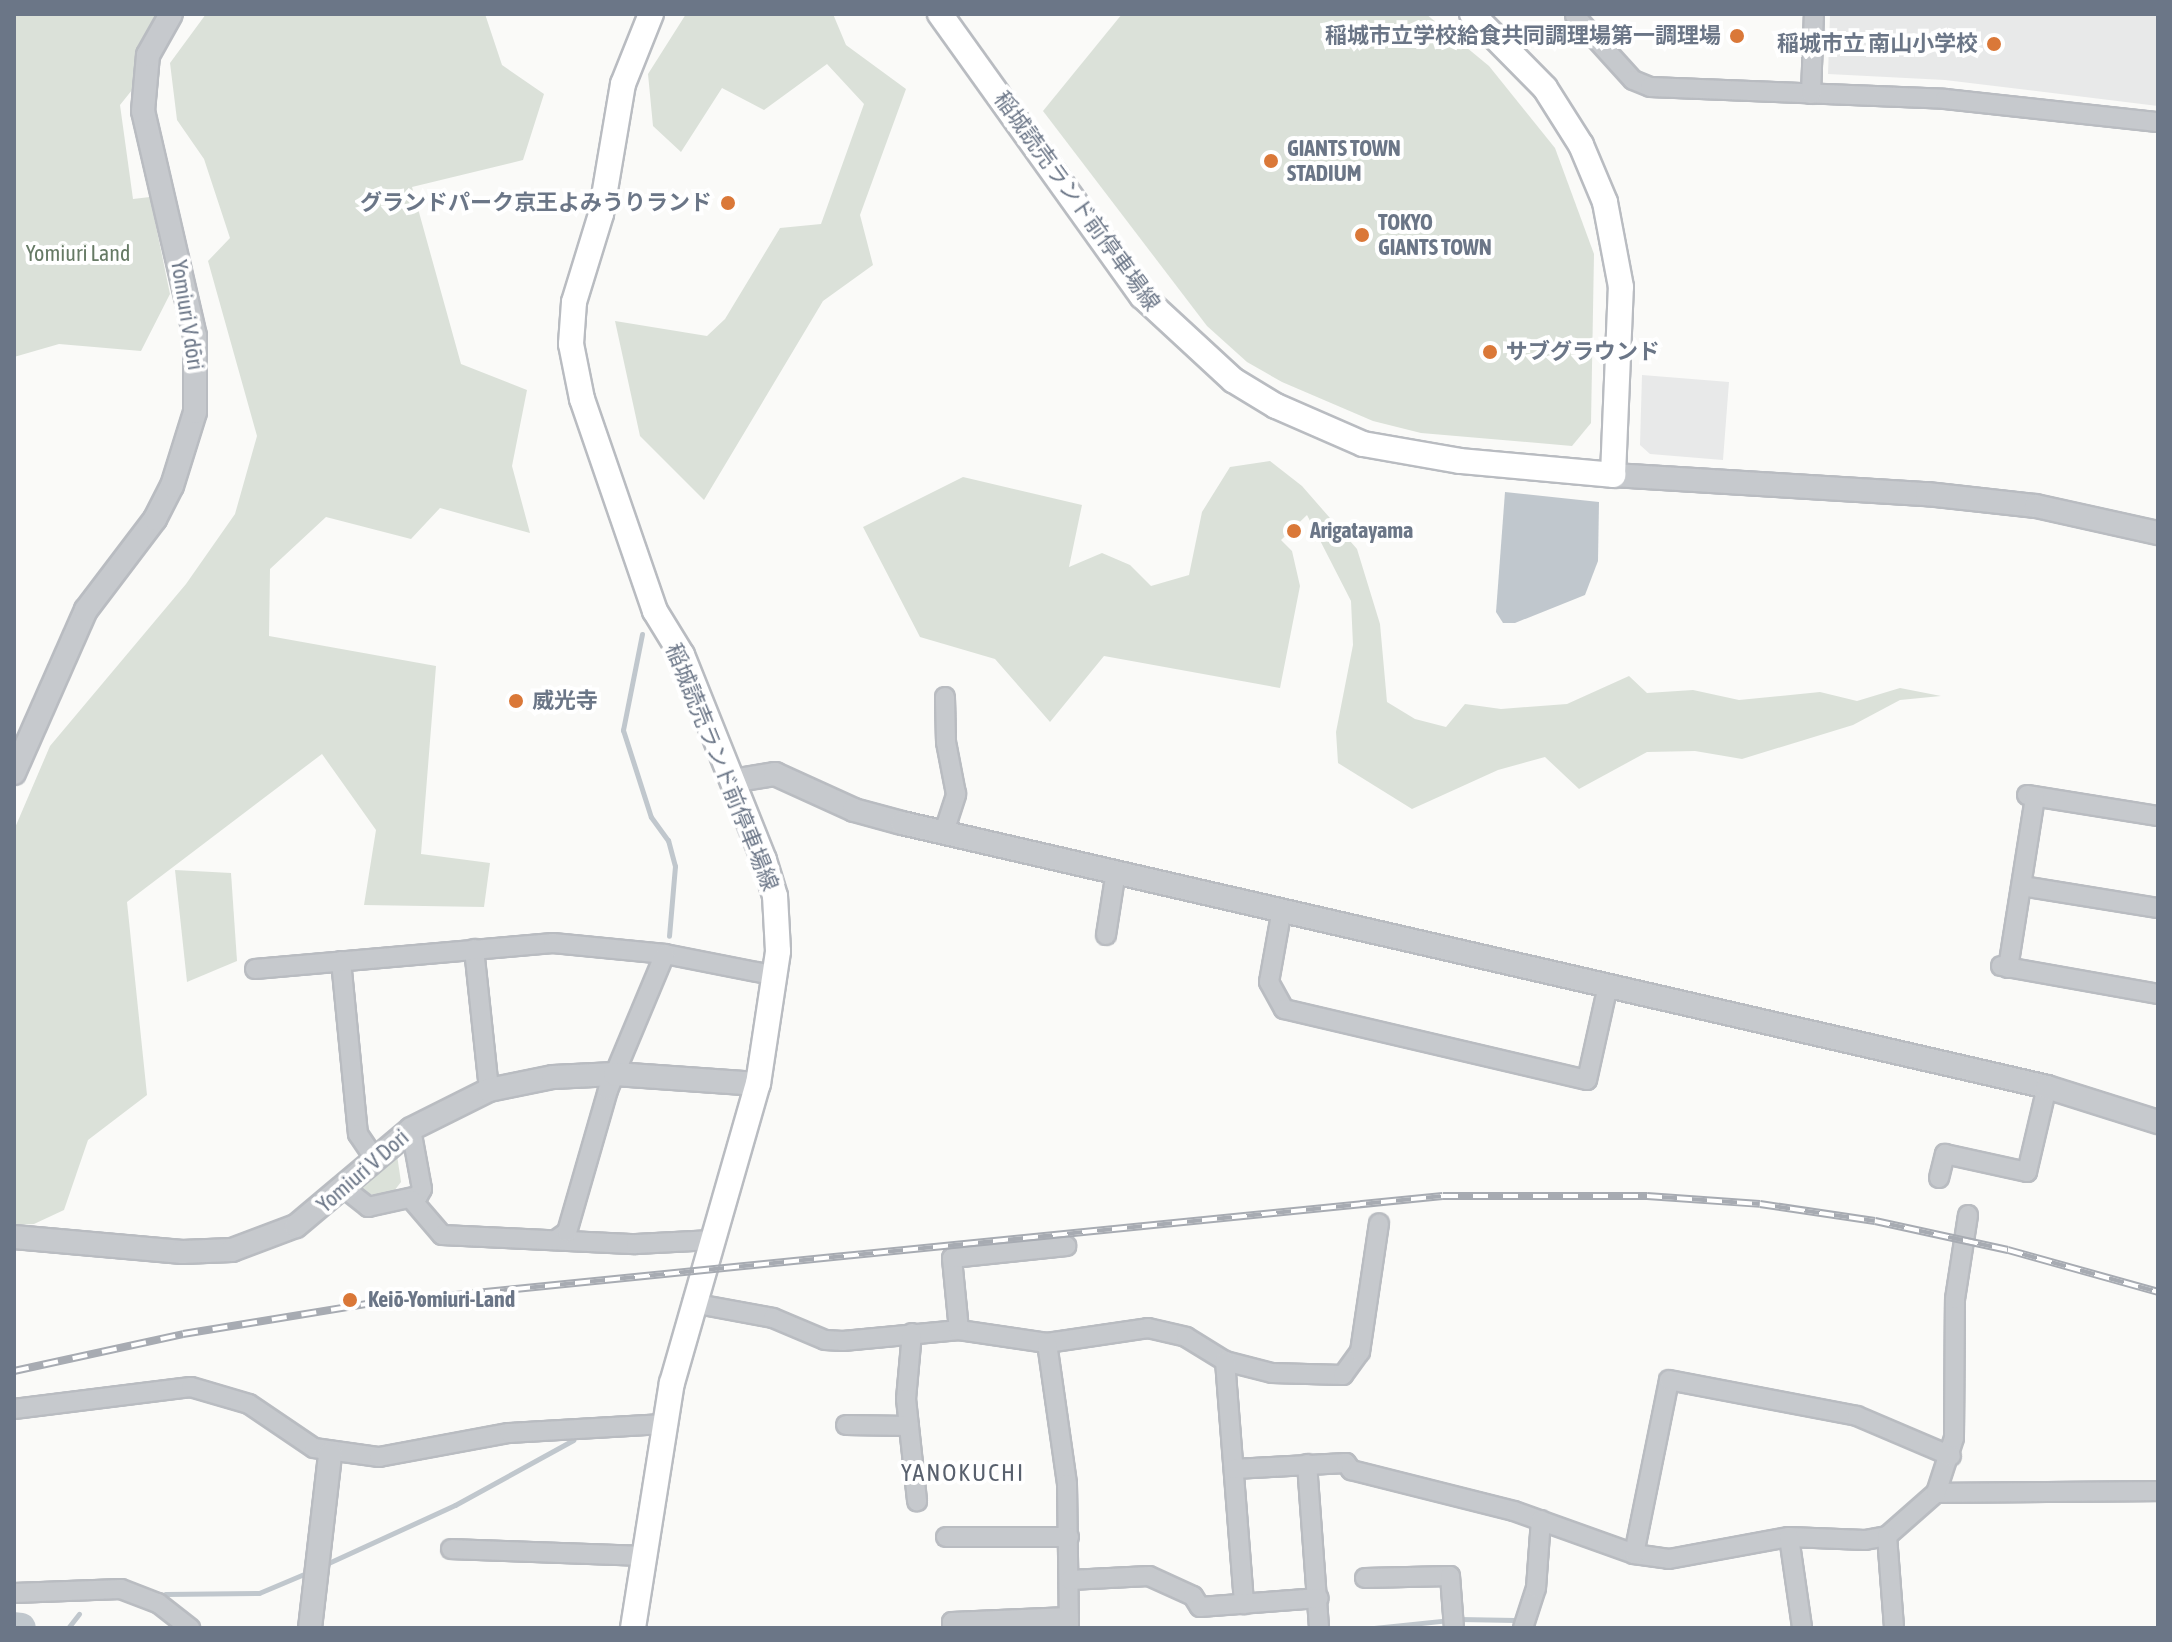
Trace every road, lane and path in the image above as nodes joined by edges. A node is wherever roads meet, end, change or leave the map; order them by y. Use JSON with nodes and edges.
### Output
{"nodes":[{"id":1,"x":171,"y":14,"type":"edge"},
{"id":2,"x":651,"y":14,"type":"edge"},
{"id":3,"x":940,"y":14,"type":"edge"},
{"id":4,"x":1472,"y":14,"type":"edge"},
{"id":5,"x":1814,"y":14,"type":"edge"},
{"id":6,"x":1575,"y":16,"type":"edge"},
{"id":7,"x":1811,"y":94,"type":"junction"},
{"id":8,"x":2158,"y":122,"type":"edge"},
{"id":9,"x":1613,"y":475,"type":"junction"},
{"id":10,"x":2158,"y":533,"type":"edge"},
{"id":11,"x":945,"y":697,"type":"dead end"},
{"id":12,"x":14,"y":773,"type":"edge"},
{"id":13,"x":732,"y":781,"type":"junction"},
{"id":14,"x":2158,"y":816,"type":"edge"},
{"id":15,"x":944,"y":832,"type":"junction"},
{"id":16,"x":1116,"y":871,"type":"junction"},
{"id":17,"x":2022,"y":886,"type":"junction"},
{"id":18,"x":2158,"y":908,"type":"edge"},
{"id":19,"x":1282,"y":909,"type":"junction"},
{"id":20,"x":1106,"y":935,"type":"dead end"},
{"id":21,"x":474,"y":949,"type":"junction"},
{"id":22,"x":665,"y":954,"type":"junction"},
{"id":23,"x":341,"y":961,"type":"junction"},
{"id":24,"x":255,"y":969,"type":"dead end"},
{"id":25,"x":777,"y":976,"type":"junction"},
{"id":26,"x":1608,"y":985,"type":"junction"},
{"id":27,"x":2158,"y":994,"type":"edge"},
{"id":28,"x":615,"y":1074,"type":"junction"},
{"id":29,"x":758,"y":1084,"type":"junction"},
{"id":30,"x":2047,"y":1087,"type":"junction"},
{"id":31,"x":489,"y":1090,"type":"junction"},
{"id":32,"x":2158,"y":1122,"type":"edge"},
{"id":33,"x":411,"y":1129,"type":"junction"},
{"id":34,"x":374,"y":1158,"type":"junction"},
{"id":35,"x":1939,"y":1178,"type":"dead end"},
{"id":36,"x":344,"y":1188,"type":"junction"},
{"id":37,"x":412,"y":1200,"type":"junction"},
{"id":38,"x":1968,"y":1215,"type":"dead end"},
{"id":39,"x":1379,"y":1223,"type":"dead end"},
{"id":40,"x":14,"y":1237,"type":"edge"},
{"id":41,"x":557,"y":1239,"type":"junction"},
{"id":42,"x":713,"y":1240,"type":"junction"},
{"id":43,"x":1066,"y":1246,"type":"dead end"},
{"id":44,"x":692,"y":1303,"type":"junction"},
{"id":45,"x":959,"y":1330,"type":"junction"},
{"id":46,"x":912,"y":1333,"type":"junction"},
{"id":47,"x":1047,"y":1343,"type":"junction"},
{"id":48,"x":1225,"y":1361,"type":"junction"},
{"id":49,"x":14,"y":1409,"type":"edge"},
{"id":50,"x":664,"y":1424,"type":"junction"},
{"id":51,"x":846,"y":1425,"type":"dead end"},
{"id":52,"x":909,"y":1426,"type":"junction"},
{"id":53,"x":330,"y":1454,"type":"junction"},
{"id":54,"x":1951,"y":1456,"type":"junction"},
{"id":55,"x":1307,"y":1464,"type":"junction"},
{"id":56,"x":1234,"y":1469,"type":"junction"},
{"id":57,"x":2158,"y":1491,"type":"edge"},
{"id":58,"x":1936,"y":1493,"type":"junction"},
{"id":59,"x":917,"y":1501,"type":"dead end"},
{"id":60,"x":1541,"y":1520,"type":"junction"},
{"id":61,"x":1887,"y":1536,"type":"junction"},
{"id":62,"x":946,"y":1537,"type":"dead end"},
{"id":63,"x":1069,"y":1537,"type":"junction"},
{"id":64,"x":1789,"y":1537,"type":"junction"},
{"id":65,"x":451,"y":1549,"type":"dead end"},
{"id":66,"x":1634,"y":1554,"type":"junction"},
{"id":67,"x":643,"y":1556,"type":"junction"},
{"id":68,"x":1365,"y":1578,"type":"dead end"},
{"id":69,"x":1070,"y":1580,"type":"junction"},
{"id":70,"x":14,"y":1593,"type":"edge"},
{"id":71,"x":1319,"y":1598,"type":"junction"},
{"id":72,"x":1244,"y":1604,"type":"junction"},
{"id":73,"x":1069,"y":1623,"type":"edge"},
{"id":74,"x":1008,"y":1624,"type":"edge"},
{"id":75,"x":1802,"y":1627,"type":"edge"},
{"id":76,"x":190,"y":1628,"type":"edge"},
{"id":77,"x":310,"y":1628,"type":"edge"},
{"id":78,"x":633,"y":1628,"type":"edge"},
{"id":79,"x":952,"y":1628,"type":"edge"},
{"id":80,"x":1319,"y":1628,"type":"edge"},
{"id":81,"x":1454,"y":1628,"type":"edge"},
{"id":82,"x":1523,"y":1628,"type":"edge"},
{"id":83,"x":1894,"y":1628,"type":"edge"}],
"edges":[{"from":1,"to":12,"type":"street","name":"Yomiuri V dōri"},
{"from":2,"to":13,"type":"main road","name":"稲城読売ランド前停車場線"},
{"from":3,"to":9,"type":"main road","name":"稲城読売ランド前停車場線"},
{"from":4,"to":9,"type":"main road"},
{"from":5,"to":7,"type":"street"},
{"from":6,"to":7,"type":"street"},
{"from":7,"to":8,"type":"street"},
{"from":9,"to":10,"type":"street"},
{"from":11,"to":15,"type":"street"},
{"from":13,"to":15,"type":"street"},
{"from":13,"to":25,"type":"main road","name":"稲城読売ランド前停車場線"},
{"from":14,"to":17,"type":"street"},
{"from":15,"to":16,"type":"street"},
{"from":16,"to":19,"type":"street"},
{"from":16,"to":20,"type":"street"},
{"from":17,"to":18,"type":"street"},
{"from":17,"to":27,"type":"street"},
{"from":19,"to":26,"type":"street"},
{"from":19,"to":26,"type":"street"},
{"from":21,"to":22,"type":"street"},
{"from":21,"to":23,"type":"street"},
{"from":21,"to":31,"type":"street"},
{"from":22,"to":25,"type":"street"},
{"from":22,"to":28,"type":"street"},
{"from":23,"to":24,"type":"street"},
{"from":23,"to":34,"type":"street"},
{"from":25,"to":29,"type":"main road","name":"稲城読売ランド前停車場線"},
{"from":26,"to":30,"type":"street"},
{"from":28,"to":29,"type":"street","name":"Yomiuri V Dori"},
{"from":28,"to":31,"type":"street","name":"Yomiuri V Dori"},
{"from":28,"to":41,"type":"street"},
{"from":29,"to":42,"type":"main road","name":"稲城読売ランド前停車場線"},
{"from":30,"to":32,"type":"street"},
{"from":30,"to":35,"type":"street"},
{"from":31,"to":33,"type":"street","name":"Yomiuri V Dori"},
{"from":33,"to":34,"type":"street","name":"Yomiuri V Dori"},
{"from":33,"to":37,"type":"street"},
{"from":34,"to":36,"type":"street","name":"Yomiuri V Dori"},
{"from":36,"to":37,"type":"street"},
{"from":36,"to":40,"type":"street","name":"Yomiuri V Dori"},
{"from":37,"to":41,"type":"street"},
{"from":38,"to":54,"type":"street"},
{"from":39,"to":48,"type":"street"},
{"from":41,"to":42,"type":"street"},
{"from":42,"to":44,"type":"main road","name":"稲城読売ランド前停車場線"},
{"from":43,"to":45,"type":"street"},
{"from":44,"to":46,"type":"street"},
{"from":44,"to":50,"type":"main road","name":"稲城読売ランド前停車場線"},
{"from":45,"to":46,"type":"street"},
{"from":45,"to":47,"type":"street"},
{"from":46,"to":52,"type":"street"},
{"from":47,"to":48,"type":"street"},
{"from":47,"to":63,"type":"street"},
{"from":48,"to":56,"type":"street"},
{"from":49,"to":53,"type":"street"},
{"from":50,"to":53,"type":"street"},
{"from":50,"to":67,"type":"main road","name":"稲城読売ランド前停車場線"},
{"from":51,"to":52,"type":"street"},
{"from":52,"to":59,"type":"street"},
{"from":53,"to":77,"type":"street"},
{"from":54,"to":58,"type":"street"},
{"from":54,"to":66,"type":"street"},
{"from":55,"to":56,"type":"street"},
{"from":55,"to":60,"type":"street"},
{"from":55,"to":71,"type":"street"},
{"from":56,"to":72,"type":"street"},
{"from":57,"to":58,"type":"street"},
{"from":58,"to":61,"type":"street"},
{"from":60,"to":66,"type":"street"},
{"from":60,"to":82,"type":"street"},
{"from":61,"to":64,"type":"street"},
{"from":61,"to":83,"type":"street"},
{"from":62,"to":63,"type":"street"},
{"from":63,"to":69,"type":"street"},
{"from":64,"to":66,"type":"street"},
{"from":64,"to":75,"type":"street"},
{"from":65,"to":67,"type":"street"},
{"from":67,"to":78,"type":"main road","name":"稲城読売ランド前停車場線"},
{"from":68,"to":81,"type":"street"},
{"from":69,"to":72,"type":"street"},
{"from":69,"to":73,"type":"street"},
{"from":70,"to":76,"type":"street"},
{"from":71,"to":72,"type":"street"},
{"from":71,"to":80,"type":"street"},
{"from":73,"to":74,"type":"street"},
{"from":74,"to":79,"type":"street"}]}
